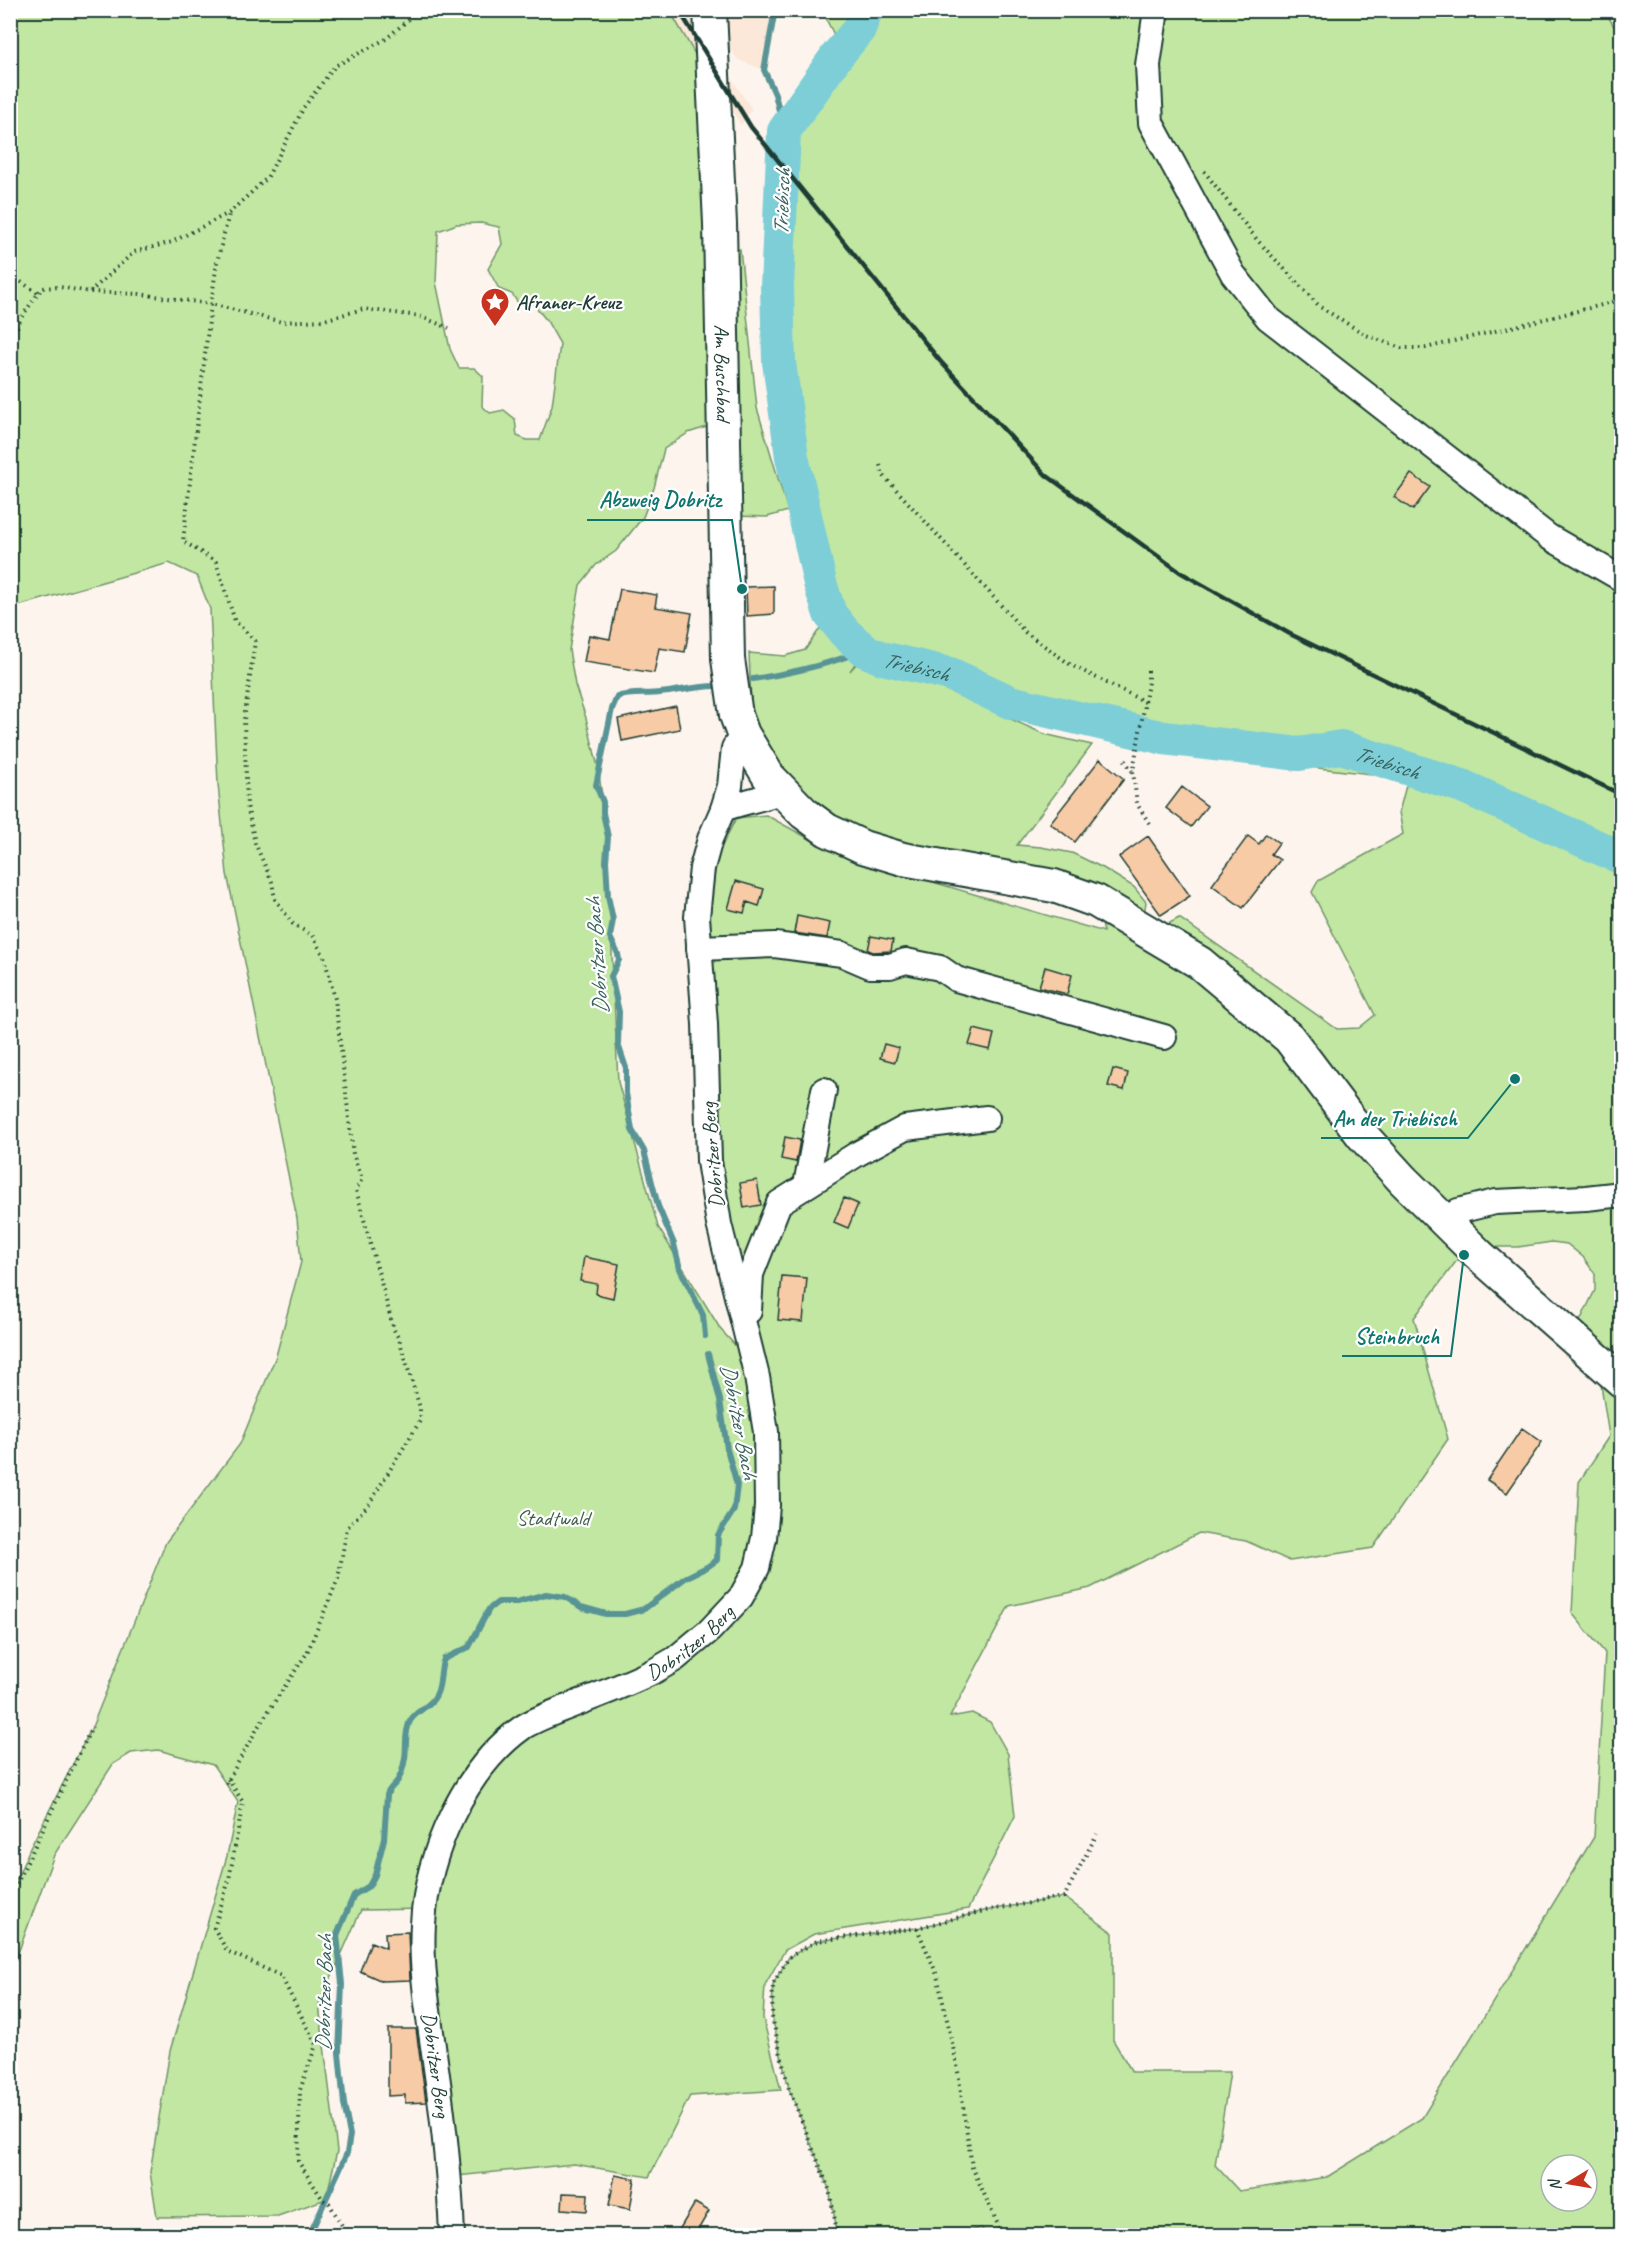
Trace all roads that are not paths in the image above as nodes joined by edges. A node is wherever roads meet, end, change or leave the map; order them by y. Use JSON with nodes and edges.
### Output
{"nodes":[{"id":1,"x":710,"y":10,"type":"edge"},
{"id":2,"x":1156,"y":10,"type":"edge"},
{"id":3,"x":1622,"y":579,"type":"edge"},
{"id":4,"x":743,"y":734,"type":"junction"},
{"id":5,"x":782,"y":791,"type":"junction"},
{"id":6,"x":723,"y":809,"type":"junction"},
{"id":7,"x":699,"y":948,"type":"junction"},
{"id":8,"x":1164,"y":1037,"type":"dead end"},
{"id":9,"x":824,"y":1090,"type":"dead end"},
{"id":10,"x":987,"y":1118,"type":"dead end"},
{"id":11,"x":806,"y":1185,"type":"junction"},
{"id":12,"x":1622,"y":1194,"type":"edge"},
{"id":13,"x":1445,"y":1221,"type":"junction"},
{"id":14,"x":748,"y":1337,"type":"junction"},
{"id":15,"x":1622,"y":1381,"type":"edge"},
{"id":16,"x":452,"y":2235,"type":"edge"}],
"edges":[{"from":1,"to":4,"type":"main road","name":"Am Buschbad"},
{"from":2,"to":3,"type":"street"},
{"from":4,"to":5,"type":"main road","name":"Am Buschbad"},
{"from":4,"to":6,"type":"street","name":"Dobritzer Berg"},
{"from":5,"to":6,"type":"street"},
{"from":5,"to":13,"type":"main road","name":"Am Buschbad"},
{"from":6,"to":7,"type":"street","name":"Dobritzer Berg"},
{"from":7,"to":8,"type":"street"},
{"from":7,"to":14,"type":"street","name":"Dobritzer Berg"},
{"from":9,"to":11,"type":"street"},
{"from":10,"to":11,"type":"street"},
{"from":11,"to":14,"type":"street"},
{"from":12,"to":13,"type":"street"},
{"from":13,"to":15,"type":"main road","name":"Am Buschbad"},
{"from":14,"to":16,"type":"street","name":"Dobritzer Berg"}]}
